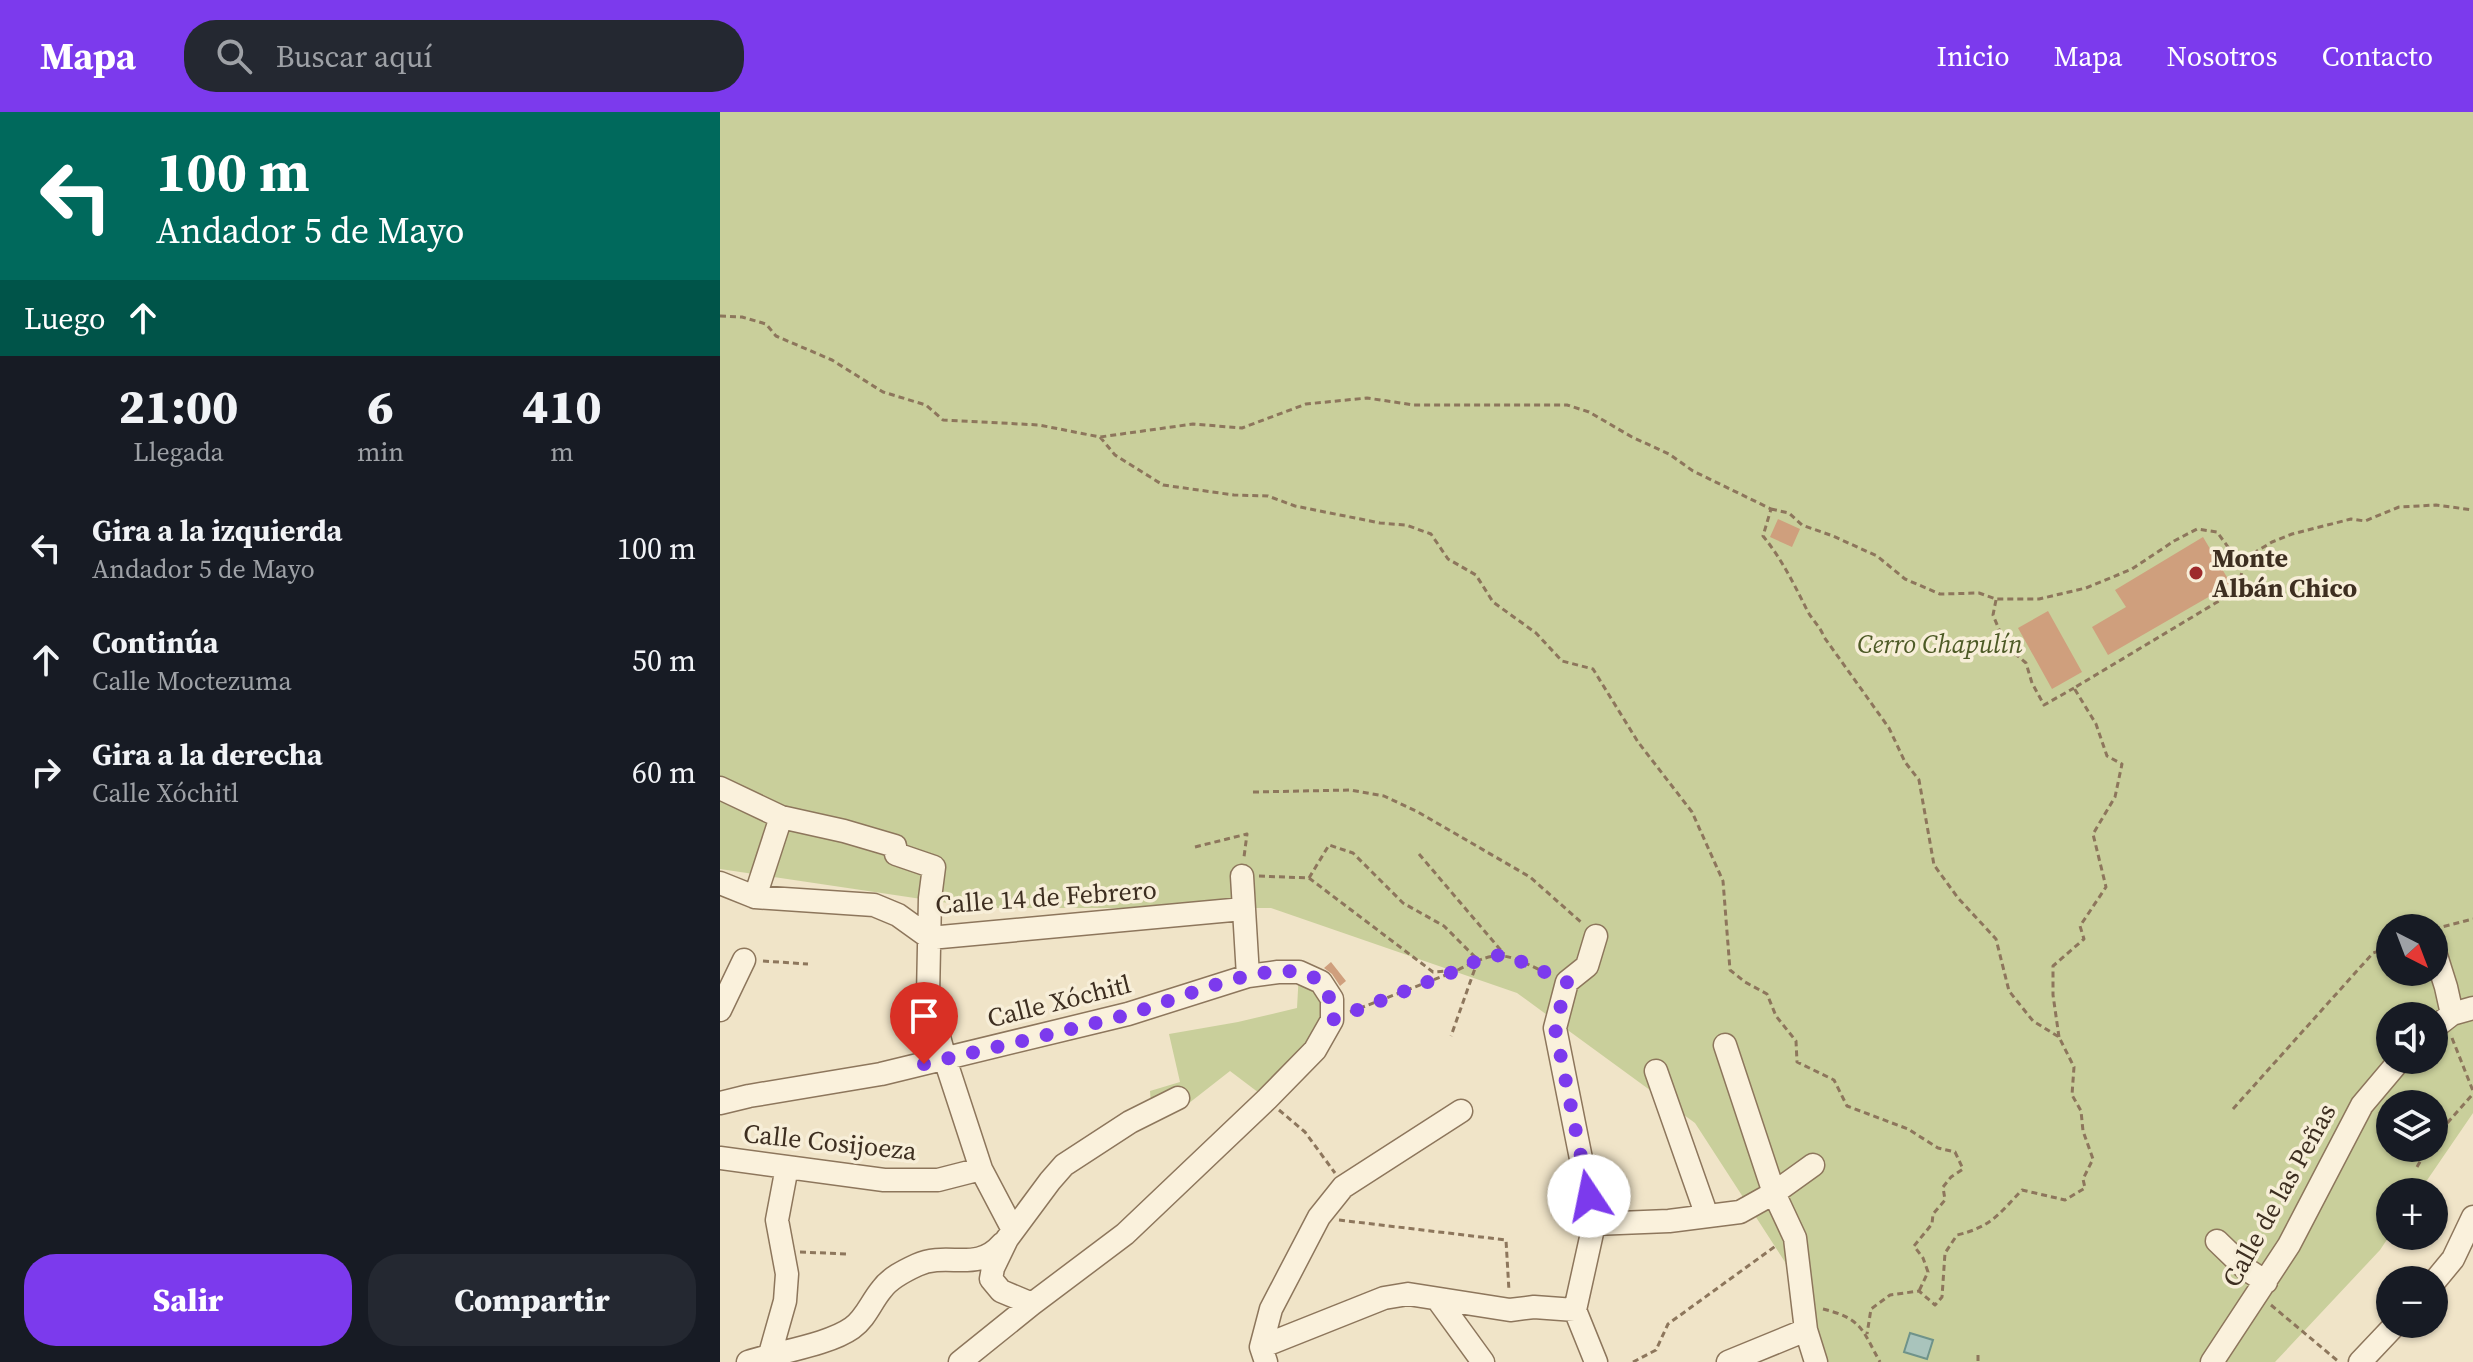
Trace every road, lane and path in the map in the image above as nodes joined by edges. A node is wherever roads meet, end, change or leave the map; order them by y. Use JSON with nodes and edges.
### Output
{"nodes":[{"id":1,"x":720,"y":316,"type":"edge"},
{"id":2,"x":1100,"y":437,"type":"junction"},
{"id":3,"x":1771,"y":509,"type":"junction"},
{"id":4,"x":2473,"y":510,"type":"edge"},
{"id":5,"x":2239,"y":562,"type":"junction"},
{"id":6,"x":1996,"y":599,"type":"junction"},
{"id":7,"x":2074,"y":688,"type":"junction"},
{"id":8,"x":720,"y":788,"type":"edge"},
{"id":9,"x":1253,"y":792,"type":"dead end"},
{"id":10,"x":781,"y":817,"type":"junction"},
{"id":11,"x":1195,"y":847,"type":"dead end"},
{"id":12,"x":1419,"y":854,"type":"dead end"},
{"id":13,"x":1242,"y":876,"type":"junction"},
{"id":14,"x":1309,"y":878,"type":"junction"},
{"id":15,"x":720,"y":883,"type":"edge"},
{"id":16,"x":755,"y":897,"type":"junction"},
{"id":17,"x":1243,"y":909,"type":"junction"},
{"id":18,"x":2473,"y":919,"type":"edge"},
{"id":19,"x":2448,"y":925,"type":"edge"},
{"id":20,"x":1596,"y":936,"type":"joint"},
{"id":21,"x":930,"y":938,"type":"junction"},
{"id":22,"x":2376,"y":952,"type":"edge"},
{"id":23,"x":1504,"y":954,"type":"junction"},
{"id":24,"x":744,"y":960,"type":"joint"},
{"id":25,"x":1478,"y":960,"type":"junction"},
{"id":26,"x":808,"y":964,"type":"dead end"},
{"id":27,"x":1458,"y":970,"type":"junction"},
{"id":28,"x":1248,"y":976,"type":"junction"},
{"id":29,"x":1567,"y":982,"type":"junction"},
{"id":30,"x":2446,"y":986,"type":"edge"},
{"id":31,"x":720,"y":1010,"type":"edge"},
{"id":32,"x":2453,"y":1017,"type":"edge"},
{"id":33,"x":1332,"y":1020,"type":"junction"},
{"id":34,"x":1451,"y":1036,"type":"dead end"},
{"id":35,"x":2059,"y":1037,"type":"junction"},
{"id":36,"x":1725,"y":1045,"type":"dead end"},
{"id":37,"x":945,"y":1059,"type":"junction"},
{"id":38,"x":1656,"y":1071,"type":"dead end"},
{"id":39,"x":2388,"y":1074,"type":"edge"},
{"id":40,"x":2473,"y":1093,"type":"edge"},
{"id":41,"x":1178,"y":1098,"type":"dead end"},
{"id":42,"x":1267,"y":1099,"type":"junction"},
{"id":43,"x":720,"y":1103,"type":"edge"},
{"id":44,"x":2233,"y":1109,"type":"dead end"},
{"id":45,"x":1461,"y":1111,"type":"dead end"},
{"id":46,"x":2448,"y":1122,"type":"edge"},
{"id":47,"x":720,"y":1158,"type":"edge"},
{"id":48,"x":2420,"y":1162,"type":"edge"},
{"id":49,"x":1813,"y":1165,"type":"dead end"},
{"id":50,"x":787,"y":1167,"type":"junction"},
{"id":51,"x":2417,"y":1167,"type":"dead end"},
{"id":52,"x":981,"y":1169,"type":"junction"},
{"id":53,"x":1343,"y":1187,"type":"junction"},
{"id":54,"x":1774,"y":1193,"type":"junction"},
{"id":55,"x":1707,"y":1216,"type":"junction"},
{"id":56,"x":1319,"y":1217,"type":"junction"},
{"id":57,"x":2473,"y":1217,"type":"edge"},
{"id":58,"x":1594,"y":1224,"type":"junction"},
{"id":59,"x":1793,"y":1233,"type":"junction"},
{"id":60,"x":1010,"y":1234,"type":"junction"},
{"id":61,"x":2223,"y":1246,"type":"dead end"},
{"id":62,"x":783,"y":1251,"type":"junction"},
{"id":63,"x":848,"y":1254,"type":"dead end"},
{"id":64,"x":2447,"y":1266,"type":"edge"},
{"id":65,"x":2263,"y":1286,"type":"junction"},
{"id":66,"x":1919,"y":1291,"type":"junction"},
{"id":67,"x":1438,"y":1300,"type":"junction"},
{"id":68,"x":1032,"y":1304,"type":"junction"},
{"id":69,"x":1510,"y":1310,"type":"junction"},
{"id":70,"x":1575,"y":1310,"type":"junction"},
{"id":71,"x":1805,"y":1322,"type":"junction"},
{"id":72,"x":1867,"y":1334,"type":"junction"},
{"id":73,"x":2230,"y":1336,"type":"junction"},
{"id":74,"x":2383,"y":1338,"type":"edge"},
{"id":75,"x":770,"y":1354,"type":"junction"},
{"id":76,"x":1263,"y":1354,"type":"edge"},
{"id":77,"x":1978,"y":1355,"type":"dead end"},
{"id":78,"x":748,"y":1362,"type":"edge"},
{"id":79,"x":960,"y":1362,"type":"edge"},
{"id":80,"x":1483,"y":1362,"type":"edge"},
{"id":81,"x":1596,"y":1362,"type":"edge"},
{"id":82,"x":1633,"y":1362,"type":"edge"},
{"id":83,"x":1728,"y":1362,"type":"edge"},
{"id":84,"x":1816,"y":1362,"type":"edge"},
{"id":85,"x":1880,"y":1362,"type":"edge"},
{"id":86,"x":1978,"y":1362,"type":"edge"},
{"id":87,"x":2196,"y":1362,"type":"edge"},
{"id":88,"x":2212,"y":1362,"type":"edge"},
{"id":89,"x":2339,"y":1362,"type":"edge"},
{"id":90,"x":2360,"y":1362,"type":"edge"}],
"edges":[{"from":1,"to":2,"type":"path"},
{"from":2,"to":3,"type":"path"},
{"from":2,"to":66,"type":"path"},
{"from":3,"to":6,"type":"path"},
{"from":3,"to":35,"type":"path"},
{"from":4,"to":5,"type":"path"},
{"from":5,"to":6,"type":"path"},
{"from":5,"to":7,"type":"path"},
{"from":6,"to":7,"type":"path"},
{"from":7,"to":35,"type":"path"},
{"from":8,"to":10,"type":"street"},
{"from":9,"to":20,"type":"path"},
{"from":10,"to":16,"type":"street"},
{"from":10,"to":21,"type":"street"},
{"from":11,"to":13,"type":"path"},
{"from":12,"to":23,"type":"path"},
{"from":13,"to":14,"type":"path"},
{"from":13,"to":17,"type":"street"},
{"from":14,"to":25,"type":"path"},
{"from":14,"to":27,"type":"path"},
{"from":15,"to":16,"type":"street","name":"Calle 14 de Febrero"},
{"from":16,"to":21,"type":"street","name":"Calle 14 de Febrero"},
{"from":17,"to":21,"type":"street","name":"Calle 14 de Febrero"},
{"from":17,"to":28,"type":"street"},
{"from":18,"to":19,"type":"path"},
{"from":20,"to":29,"type":"street"},
{"from":21,"to":37,"type":"street"},
{"from":22,"to":44,"type":"path"},
{"from":23,"to":25,"type":"path"},
{"from":23,"to":29,"type":"path"},
{"from":24,"to":26,"type":"path"},
{"from":24,"to":31,"type":"street"},
{"from":25,"to":27,"type":"path"},
{"from":25,"to":34,"type":"path"},
{"from":27,"to":33,"type":"path"},
{"from":28,"to":33,"type":"street","name":"Calle Xóchitl"},
{"from":28,"to":37,"type":"street","name":"Calle Xóchitl"},
{"from":29,"to":58,"type":"street"},
{"from":30,"to":32,"type":"street"},
{"from":32,"to":40,"type":"path"},
{"from":33,"to":42,"type":"street"},
{"from":35,"to":66,"type":"path"},
{"from":36,"to":54,"type":"street"},
{"from":37,"to":43,"type":"street","name":"Calle Xóchitl"},
{"from":37,"to":52,"type":"street"},
{"from":38,"to":55,"type":"street"},
{"from":39,"to":65,"type":"street","name":"Calle de las Peñas"},
{"from":40,"to":46,"type":"path"},
{"from":41,"to":60,"type":"street"},
{"from":42,"to":53,"type":"path"},
{"from":42,"to":68,"type":"street"},
{"from":45,"to":53,"type":"street"},
{"from":47,"to":50,"type":"street","name":"Calle Cosijoeza"},
{"from":48,"to":51,"type":"path"},
{"from":49,"to":54,"type":"street"},
{"from":50,"to":52,"type":"street","name":"Calle Cosijoeza"},
{"from":50,"to":62,"type":"street"},
{"from":52,"to":60,"type":"street"},
{"from":53,"to":56,"type":"street"},
{"from":54,"to":55,"type":"street"},
{"from":54,"to":59,"type":"street"},
{"from":55,"to":58,"type":"street"},
{"from":56,"to":69,"type":"path"},
{"from":56,"to":76,"type":"street"},
{"from":57,"to":64,"type":"street"},
{"from":58,"to":70,"type":"street"},
{"from":59,"to":71,"type":"street"},
{"from":59,"to":82,"type":"path"},
{"from":60,"to":68,"type":"street"},
{"from":60,"to":75,"type":"street"},
{"from":61,"to":65,"type":"street"},
{"from":62,"to":63,"type":"path"},
{"from":62,"to":75,"type":"street"},
{"from":65,"to":73,"type":"street","name":"Calle de las Peñas"},
{"from":65,"to":89,"type":"path"},
{"from":66,"to":72,"type":"path"},
{"from":67,"to":69,"type":"street"},
{"from":67,"to":76,"type":"street"},
{"from":67,"to":80,"type":"street"},
{"from":68,"to":79,"type":"street"},
{"from":69,"to":70,"type":"street"},
{"from":70,"to":81,"type":"street"},
{"from":71,"to":72,"type":"path"},
{"from":71,"to":83,"type":"street"},
{"from":71,"to":84,"type":"street"},
{"from":72,"to":85,"type":"path"},
{"from":73,"to":87,"type":"street"},
{"from":73,"to":88,"type":"street","name":"Calle de las Peñas"},
{"from":74,"to":90,"type":"street"},
{"from":75,"to":78,"type":"street"},
{"from":77,"to":86,"type":"path"}]}
